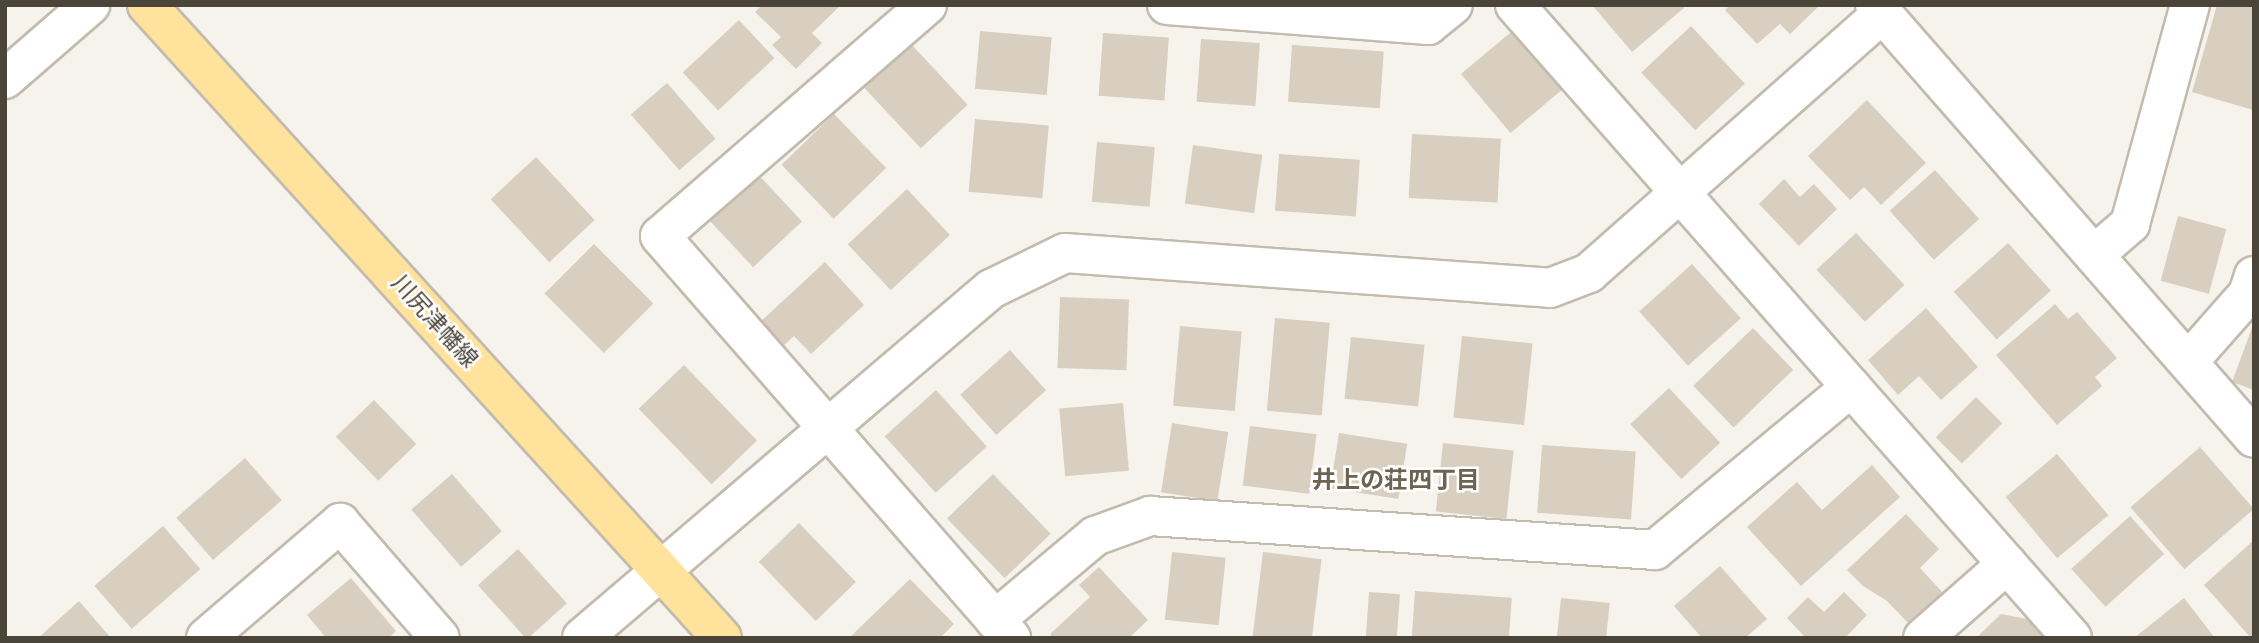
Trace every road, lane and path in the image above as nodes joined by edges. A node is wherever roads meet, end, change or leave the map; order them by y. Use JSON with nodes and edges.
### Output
{"nodes":[{"id":1,"x":90,"y":5,"type":"edge"},
{"id":2,"x":147,"y":5,"type":"edge"},
{"id":3,"x":927,"y":5,"type":"edge"},
{"id":4,"x":1167,"y":5,"type":"edge"},
{"id":5,"x":1453,"y":5,"type":"edge"},
{"id":6,"x":1515,"y":5,"type":"edge"},
{"id":7,"x":2190,"y":5,"type":"edge"},
{"id":8,"x":1879,"y":9,"type":"edge"},
{"id":9,"x":5,"y":79,"type":"edge"},
{"id":10,"x":1680,"y":192,"type":"junction"},
{"id":11,"x":2094,"y":255,"type":"junction"},
{"id":12,"x":2254,"y":276,"type":"edge"},
{"id":13,"x":2188,"y":362,"type":"junction"},
{"id":14,"x":1852,"y":387,"type":"junction"},
{"id":15,"x":829,"y":429,"type":"junction"},
{"id":16,"x":2254,"y":438,"type":"edge"},
{"id":17,"x":2007,"y":564,"type":"junction"},
{"id":18,"x":663,"y":570,"type":"junction"},
{"id":19,"x":1003,"y":629,"type":"edge"},
{"id":20,"x":206,"y":638,"type":"edge"},
{"id":21,"x":440,"y":638,"type":"edge"},
{"id":22,"x":582,"y":638,"type":"edge"},
{"id":23,"x":722,"y":638,"type":"edge"},
{"id":24,"x":1923,"y":638,"type":"edge"},
{"id":25,"x":2072,"y":638,"type":"edge"}],
"edges":[{"from":1,"to":9,"type":"street"},
{"from":2,"to":18,"type":"main road","name":"川尻津幡線"},
{"from":3,"to":15,"type":"street"},
{"from":4,"to":5,"type":"street"},
{"from":6,"to":10,"type":"street"},
{"from":7,"to":11,"type":"street"},
{"from":8,"to":10,"type":"street"},
{"from":8,"to":11,"type":"street"},
{"from":10,"to":14,"type":"street"},
{"from":10,"to":15,"type":"street"},
{"from":11,"to":13,"type":"street"},
{"from":12,"to":13,"type":"street"},
{"from":13,"to":16,"type":"street"},
{"from":14,"to":17,"type":"street"},
{"from":14,"to":19,"type":"street"},
{"from":15,"to":18,"type":"street"},
{"from":15,"to":19,"type":"street"},
{"from":17,"to":24,"type":"street"},
{"from":17,"to":25,"type":"street"},
{"from":18,"to":22,"type":"street"},
{"from":18,"to":23,"type":"main road","name":"川尻津幡線"},
{"from":20,"to":21,"type":"street"}]}
